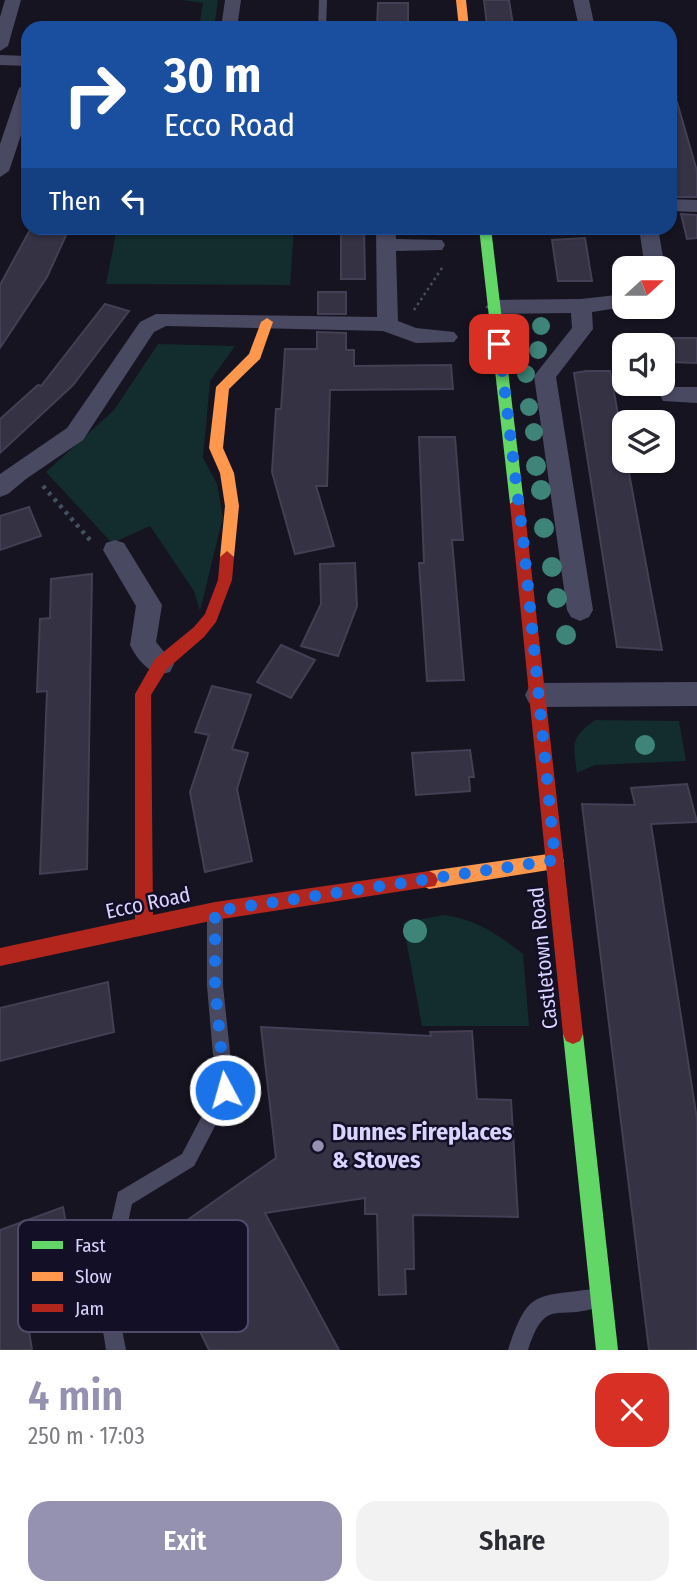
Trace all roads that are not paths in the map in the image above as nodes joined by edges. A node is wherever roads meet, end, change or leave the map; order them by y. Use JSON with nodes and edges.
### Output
{"nodes":[{"id":1,"x":13,"y":0,"type":"edge"},
{"id":2,"x":233,"y":0,"type":"edge"},
{"id":3,"x":323,"y":0,"type":"edge"},
{"id":4,"x":461,"y":0,"type":"edge"},
{"id":5,"x":581,"y":0,"type":"edge"},
{"id":6,"x":230,"y":21,"type":"edge"},
{"id":7,"x":322,"y":21,"type":"edge"},
{"id":8,"x":463,"y":21,"type":"edge"},
{"id":9,"x":586,"y":21,"type":"edge"},
{"id":10,"x":0,"y":46,"type":"edge"},
{"id":11,"x":0,"y":60,"type":"edge"},
{"id":12,"x":21,"y":61,"type":"edge"},
{"id":13,"x":21,"y":110,"type":"edge"},
{"id":14,"x":0,"y":171,"type":"edge"},
{"id":15,"x":677,"y":205,"type":"edge"},
{"id":16,"x":697,"y":206,"type":"edge"},
{"id":17,"x":486,"y":235,"type":"edge"},
{"id":18,"x":649,"y":235,"type":"edge"},
{"id":19,"x":386,"y":236,"type":"edge"},
{"id":20,"x":443,"y":250,"type":"road end"},
{"id":21,"x":653,"y":256,"type":"edge"},
{"id":22,"x":612,"y":302,"type":"edge"},
{"id":23,"x":581,"y":306,"type":"junction"},
{"id":24,"x":495,"y":307,"type":"junction"},
{"id":25,"x":267,"y":322,"type":"junction"},
{"id":26,"x":393,"y":328,"type":"junction"},
{"id":27,"x":447,"y":337,"type":"dead end"},
{"id":28,"x":675,"y":395,"type":"edge"},
{"id":29,"x":697,"y":395,"type":"edge"},
{"id":30,"x":0,"y":488,"type":"edge"},
{"id":31,"x":115,"y":550,"type":"road end"},
{"id":32,"x":580,"y":610,"type":"dead end"},
{"id":33,"x":160,"y":664,"type":"junction"},
{"id":34,"x":697,"y":694,"type":"edge"},
{"id":35,"x":538,"y":695,"type":"junction"},
{"id":36,"x":555,"y":860,"type":"junction"},
{"id":37,"x":215,"y":911,"type":"junction"},
{"id":38,"x":144,"y":925,"type":"junction"},
{"id":39,"x":0,"y":957,"type":"edge"},
{"id":40,"x":119,"y":1220,"type":"edge"},
{"id":41,"x":601,"y":1298,"type":"junction"},
{"id":42,"x":113,"y":1332,"type":"edge"},
{"id":43,"x":116,"y":1350,"type":"edge"},
{"id":44,"x":519,"y":1350,"type":"edge"},
{"id":45,"x":607,"y":1350,"type":"edge"}],
"edges":[{"from":1,"to":10,"type":"street"},
{"from":2,"to":6,"type":"street"},
{"from":3,"to":7,"type":"lane"},
{"from":4,"to":8,"type":"main road"},
{"from":5,"to":9,"type":"street"},
{"from":11,"to":12,"type":"street"},
{"from":13,"to":14,"type":"street"},
{"from":15,"to":16,"type":"street"},
{"from":17,"to":24,"type":"main road","name":"Castletown Road"},
{"from":18,"to":21,"type":"street"},
{"from":19,"to":20,"type":"street"},
{"from":19,"to":26,"type":"street"},
{"from":22,"to":23,"type":"street"},
{"from":23,"to":24,"type":"street"},
{"from":23,"to":32,"type":"street"},
{"from":24,"to":35,"type":"main road","name":"Castletown Road"},
{"from":25,"to":26,"type":"street"},
{"from":25,"to":30,"type":"street"},
{"from":25,"to":33,"type":"main road"},
{"from":26,"to":27,"type":"street"},
{"from":28,"to":29,"type":"street"},
{"from":31,"to":33,"type":"street"},
{"from":33,"to":38,"type":"main road"},
{"from":34,"to":35,"type":"street"},
{"from":35,"to":36,"type":"main road","name":"Castletown Road"},
{"from":36,"to":37,"type":"main road","name":"Ecco Road"},
{"from":36,"to":41,"type":"main road","name":"Castletown Road"},
{"from":37,"to":38,"type":"main road","name":"Ecco Road"},
{"from":37,"to":40,"type":"lane"},
{"from":38,"to":39,"type":"main road","name":"Ecco Road"},
{"from":41,"to":44,"type":"lane"},
{"from":41,"to":45,"type":"main road","name":"Castletown Road"},
{"from":42,"to":43,"type":"lane"}]}
